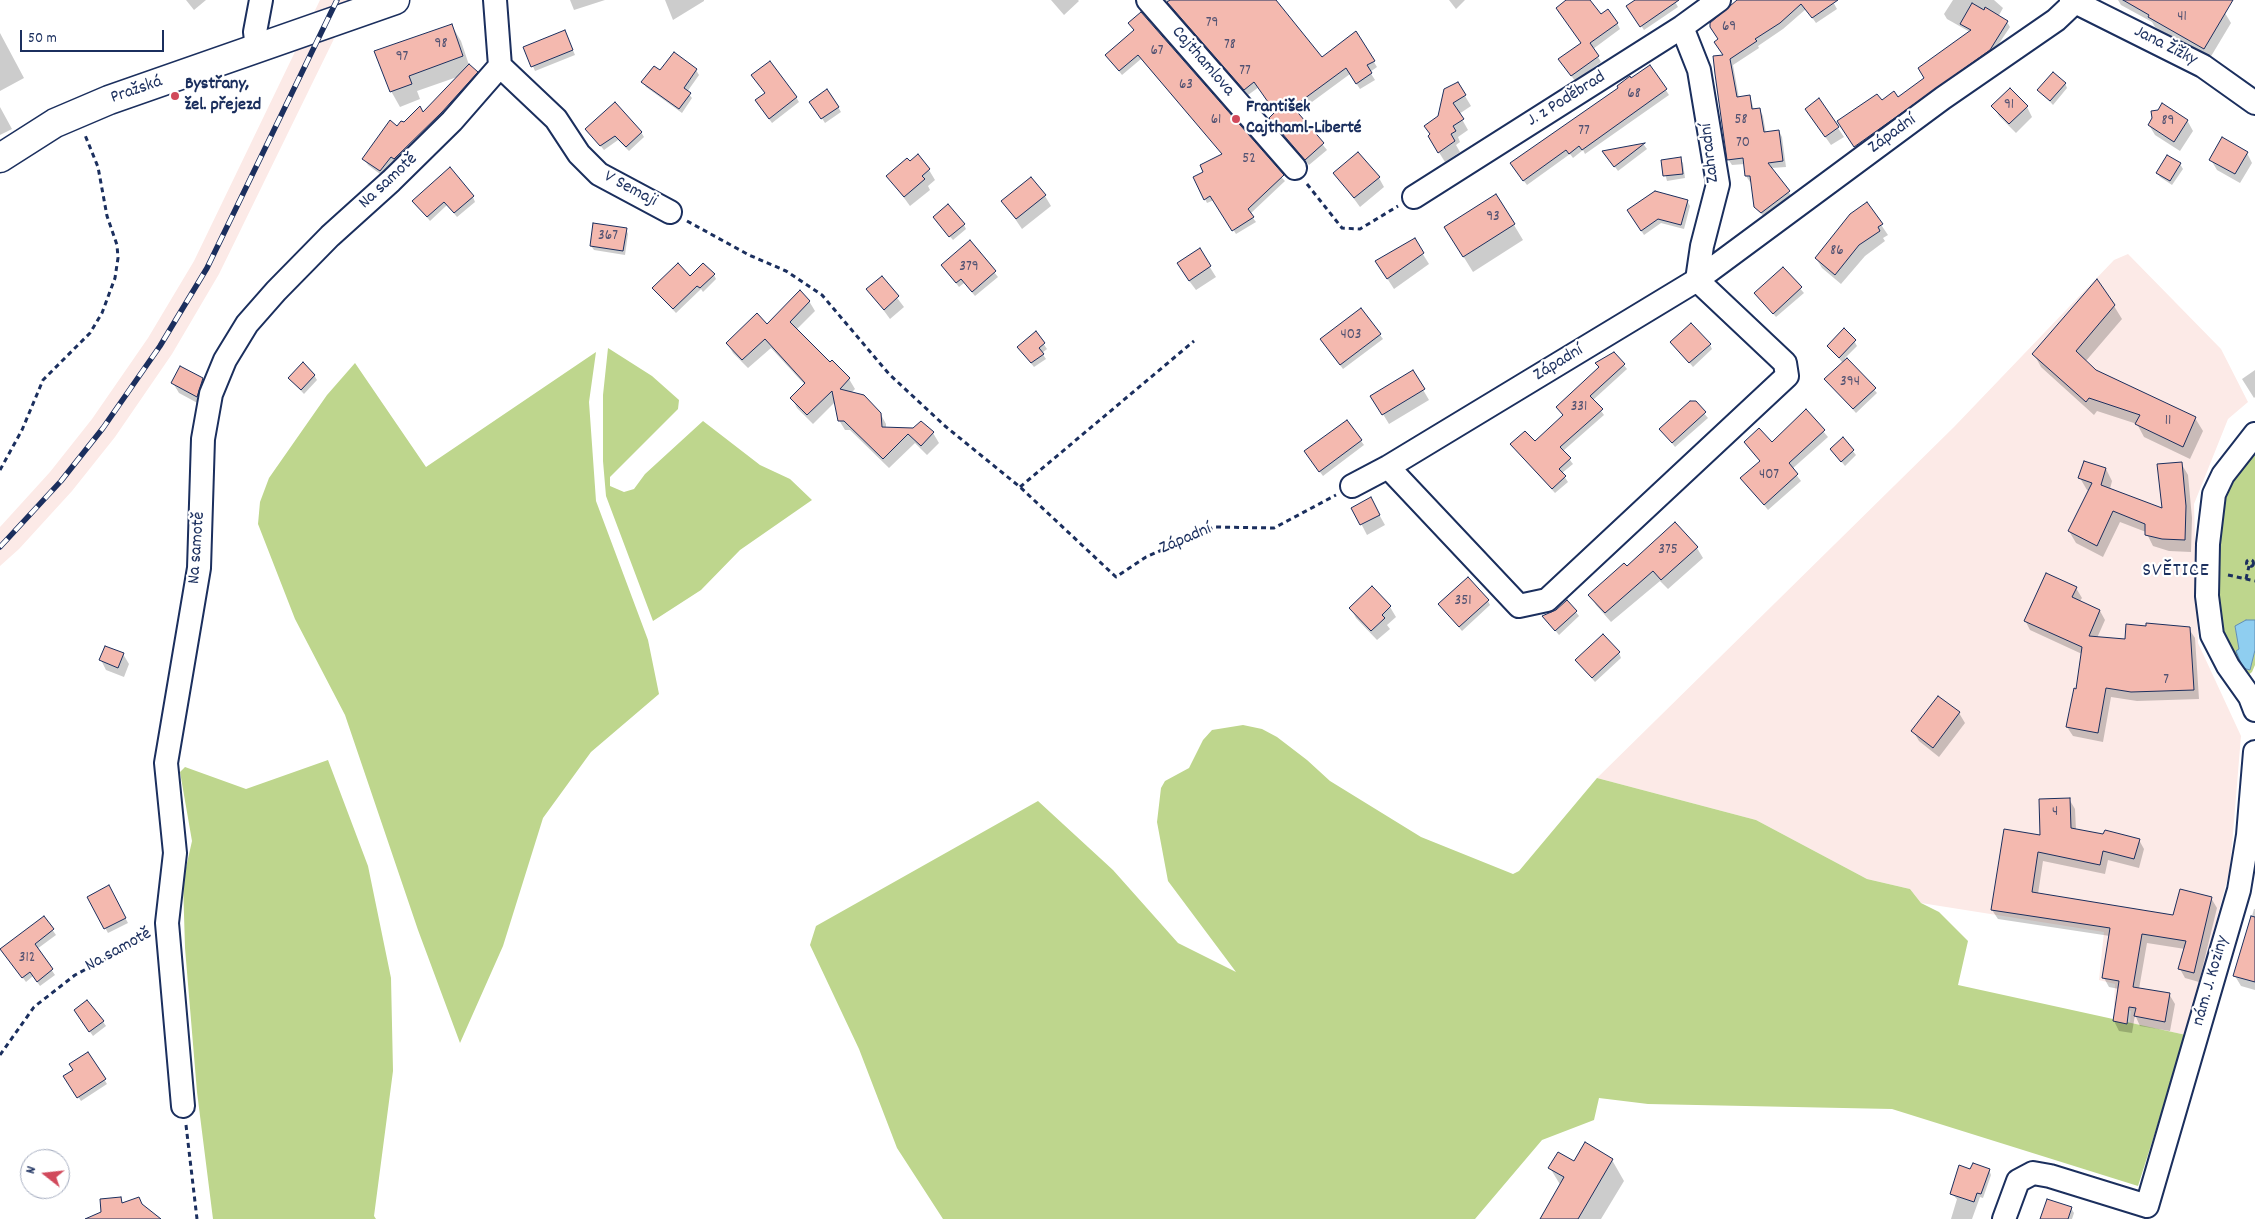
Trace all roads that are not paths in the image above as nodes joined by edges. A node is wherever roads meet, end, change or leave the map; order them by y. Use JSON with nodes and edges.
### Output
{"nodes":[{"id":1,"x":261,"y":0,"type":"edge"},
{"id":2,"x":395,"y":0,"type":"edge"},
{"id":3,"x":495,"y":0,"type":"edge"},
{"id":4,"x":1148,"y":0,"type":"edge"},
{"id":5,"x":1719,"y":0,"type":"edge"},
{"id":6,"x":2073,"y":1,"type":"edge"},
{"id":7,"x":1682,"y":27,"type":"junction"},
{"id":8,"x":257,"y":48,"type":"junction"},
{"id":9,"x":500,"y":66,"type":"junction"},
{"id":10,"x":2255,"y":103,"type":"edge"},
{"id":11,"x":0,"y":158,"type":"edge"},
{"id":12,"x":1295,"y":168,"type":"road end"},
{"id":13,"x":1414,"y":197,"type":"road end"},
{"id":14,"x":670,"y":212,"type":"road end"},
{"id":15,"x":1697,"y":280,"type":"junction"},
{"id":16,"x":2255,"y":434,"type":"edge"},
{"id":17,"x":1388,"y":468,"type":"junction"},
{"id":18,"x":1352,"y":486,"type":"road end"},
{"id":19,"x":2255,"y":710,"type":"edge"},
{"id":20,"x":2255,"y":752,"type":"edge"},
{"id":21,"x":183,"y":1106,"type":"road end"},
{"id":22,"x":2004,"y":1219,"type":"edge"}],
"edges":[{"from":1,"to":8,"type":"street"},
{"from":2,"to":8,"type":"street","name":"Pražská"},
{"from":3,"to":9,"type":"street"},
{"from":4,"to":12,"type":"street","name":"Cajthamlova"},
{"from":5,"to":7,"type":"street","name":"J. z Poděbrad"},
{"from":6,"to":10,"type":"street","name":"Jana Žižky"},
{"from":6,"to":15,"type":"street","name":"Západní"},
{"from":7,"to":13,"type":"street","name":"J. z Poděbrad"},
{"from":7,"to":15,"type":"street","name":"Zahradní"},
{"from":8,"to":11,"type":"street","name":"Pražská"},
{"from":9,"to":14,"type":"street","name":"V Semaji"},
{"from":9,"to":21,"type":"street","name":"Na samotě"},
{"from":15,"to":17,"type":"street","name":"Západní"},
{"from":15,"to":17,"type":"street"},
{"from":16,"to":19,"type":"street"},
{"from":17,"to":18,"type":"street","name":"Západní"},
{"from":20,"to":22,"type":"street","name":"nám. J. Koziny"}]}
